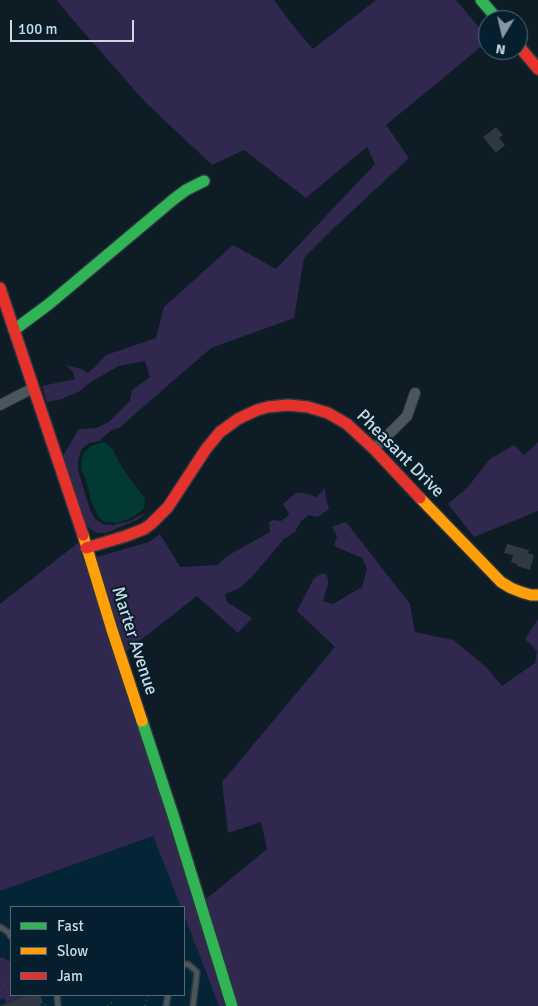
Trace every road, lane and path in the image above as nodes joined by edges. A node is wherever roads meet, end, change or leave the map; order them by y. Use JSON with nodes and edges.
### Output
{"nodes":[{"id":1,"x":482,"y":0,"type":"edge"},
{"id":2,"x":490,"y":10,"type":"edge"},
{"id":3,"x":528,"y":58,"type":"edge"},
{"id":4,"x":538,"y":70,"type":"edge"},
{"id":5,"x":204,"y":181,"type":"dead end"},
{"id":6,"x":0,"y":288,"type":"edge"},
{"id":7,"x":14,"y":330,"type":"junction"},
{"id":8,"x":34,"y":388,"type":"junction"},
{"id":9,"x":415,"y":393,"type":"dead end"},
{"id":10,"x":0,"y":405,"type":"edge"},
{"id":11,"x":374,"y":449,"type":"junction"},
{"id":12,"x":86,"y":548,"type":"junction"},
{"id":13,"x":538,"y":595,"type":"edge"},
{"id":14,"x":0,"y":927,"type":"edge"},
{"id":15,"x":10,"y":935,"type":"edge"},
{"id":16,"x":185,"y":965,"type":"edge"},
{"id":17,"x":10,"y":981,"type":"edge"},
{"id":18,"x":0,"y":990,"type":"edge"},
{"id":19,"x":117,"y":996,"type":"edge"},
{"id":20,"x":58,"y":1004,"type":"edge"},
{"id":21,"x":40,"y":1006,"type":"edge"},
{"id":22,"x":109,"y":1006,"type":"edge"},
{"id":23,"x":193,"y":1006,"type":"edge"},
{"id":24,"x":232,"y":1006,"type":"edge"}],
"edges":[{"from":1,"to":2,"type":"street"},
{"from":3,"to":4,"type":"street"},
{"from":5,"to":7,"type":"street"},
{"from":6,"to":7,"type":"street","name":"Marter Avenue"},
{"from":7,"to":8,"type":"street","name":"Marter Avenue"},
{"from":8,"to":10,"type":"street"},
{"from":8,"to":12,"type":"street","name":"Marter Avenue"},
{"from":9,"to":11,"type":"street"},
{"from":11,"to":12,"type":"street","name":"Pheasant Drive"},
{"from":11,"to":13,"type":"street","name":"Pheasant Drive"},
{"from":12,"to":24,"type":"street","name":"Marter Avenue"},
{"from":14,"to":15,"type":"lane"},
{"from":16,"to":23,"type":"lane"},
{"from":17,"to":18,"type":"path"},
{"from":19,"to":22,"type":"path"},
{"from":20,"to":21,"type":"path"}]}
